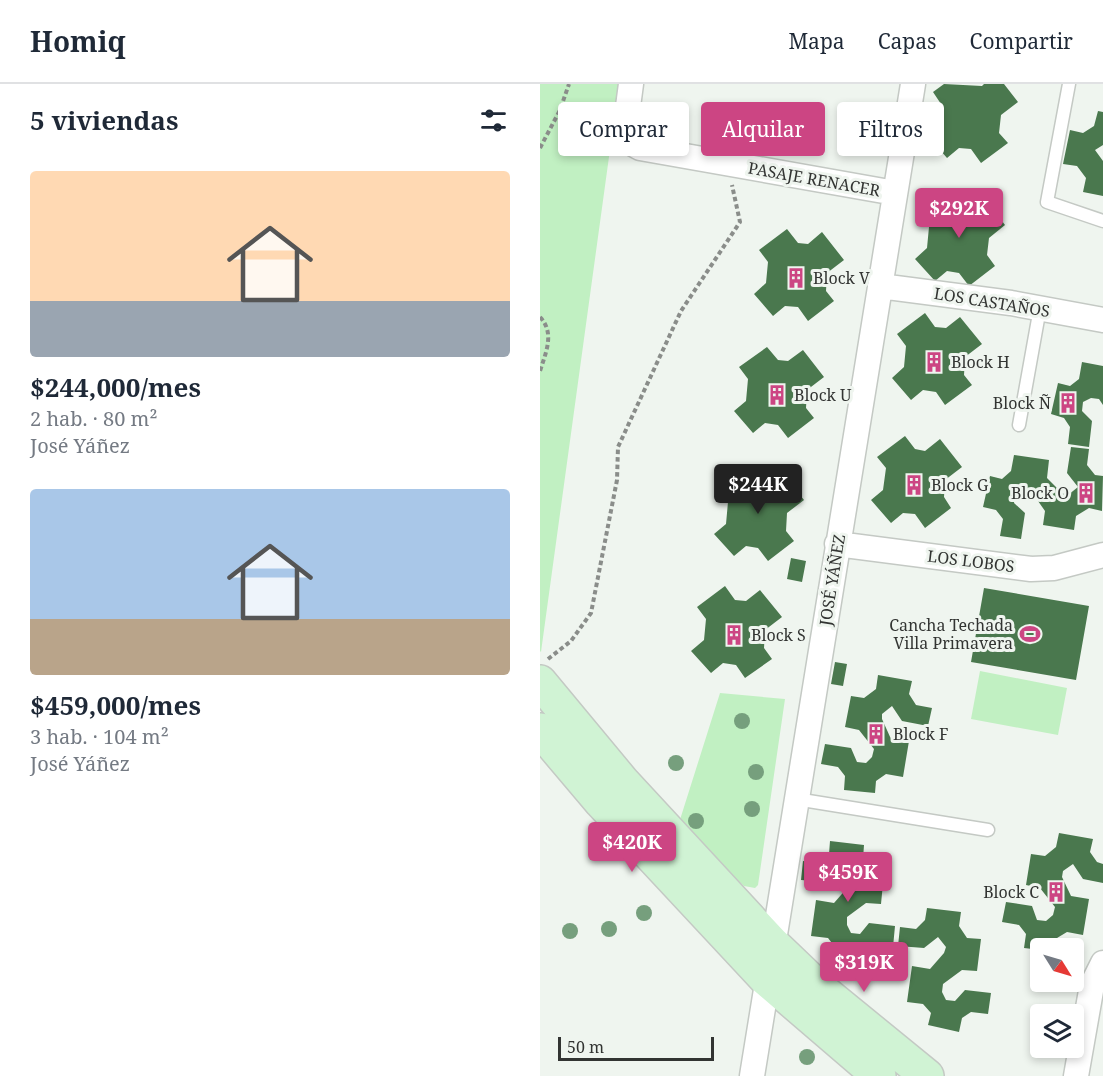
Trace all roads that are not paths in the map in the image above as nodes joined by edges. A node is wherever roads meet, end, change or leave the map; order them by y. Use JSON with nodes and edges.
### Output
{"nodes":[{"id":1,"x":631,"y":84,"type":"edge"},
{"id":2,"x":913,"y":84,"type":"edge"},
{"id":3,"x":1069,"y":84,"type":"edge"},
{"id":4,"x":895,"y":193,"type":"junction"},
{"id":5,"x":1103,"y":221,"type":"edge"},
{"id":6,"x":880,"y":286,"type":"junction"},
{"id":7,"x":1040,"y":308,"type":"junction"},
{"id":8,"x":1103,"y":320,"type":"edge"},
{"id":9,"x":1019,"y":425,"type":"dead end"},
{"id":10,"x":837,"y":544,"type":"junction"},
{"id":11,"x":1103,"y":555,"type":"edge"},
{"id":12,"x":540,"y":682,"type":"edge"},
{"id":13,"x":540,"y":730,"type":"edge"},
{"id":14,"x":796,"y":799,"type":"junction"},
{"id":15,"x":988,"y":830,"type":"dead end"},
{"id":16,"x":772,"y":943,"type":"junction"},
{"id":17,"x":1103,"y":963,"type":"edge"},
{"id":18,"x":766,"y":979,"type":"junction"},
{"id":19,"x":752,"y":1076,"type":"edge"},
{"id":20,"x":879,"y":1076,"type":"edge"},
{"id":21,"x":927,"y":1076,"type":"edge"},
{"id":22,"x":1076,"y":1076,"type":"edge"}],
"edges":[{"from":1,"to":4,"type":"street","name":"PASAJE RENACER"},
{"from":2,"to":4,"type":"street","name":"JOSÉ YÁÑEZ"},
{"from":3,"to":5,"type":"lane"},
{"from":4,"to":6,"type":"street","name":"JOSÉ YÁÑEZ"},
{"from":6,"to":7,"type":"street","name":"LOS CASTAÑOS"},
{"from":6,"to":10,"type":"street","name":"JOSÉ YÁÑEZ"},
{"from":7,"to":8,"type":"street","name":"LOS CASTAÑOS"},
{"from":7,"to":9,"type":"lane"},
{"from":10,"to":11,"type":"street","name":"LOS LOBOS"},
{"from":10,"to":14,"type":"street","name":"JOSÉ YÁÑEZ"},
{"from":12,"to":16,"type":"main road"},
{"from":13,"to":18,"type":"main road"},
{"from":14,"to":15,"type":"lane"},
{"from":14,"to":16,"type":"street","name":"JOSÉ YÁÑEZ"},
{"from":16,"to":18,"type":"street","name":"JOSÉ YÁÑEZ"},
{"from":16,"to":21,"type":"main road"},
{"from":17,"to":22,"type":"street"},
{"from":18,"to":19,"type":"street","name":"JOSÉ YÁÑEZ"},
{"from":18,"to":20,"type":"main road"}]}
